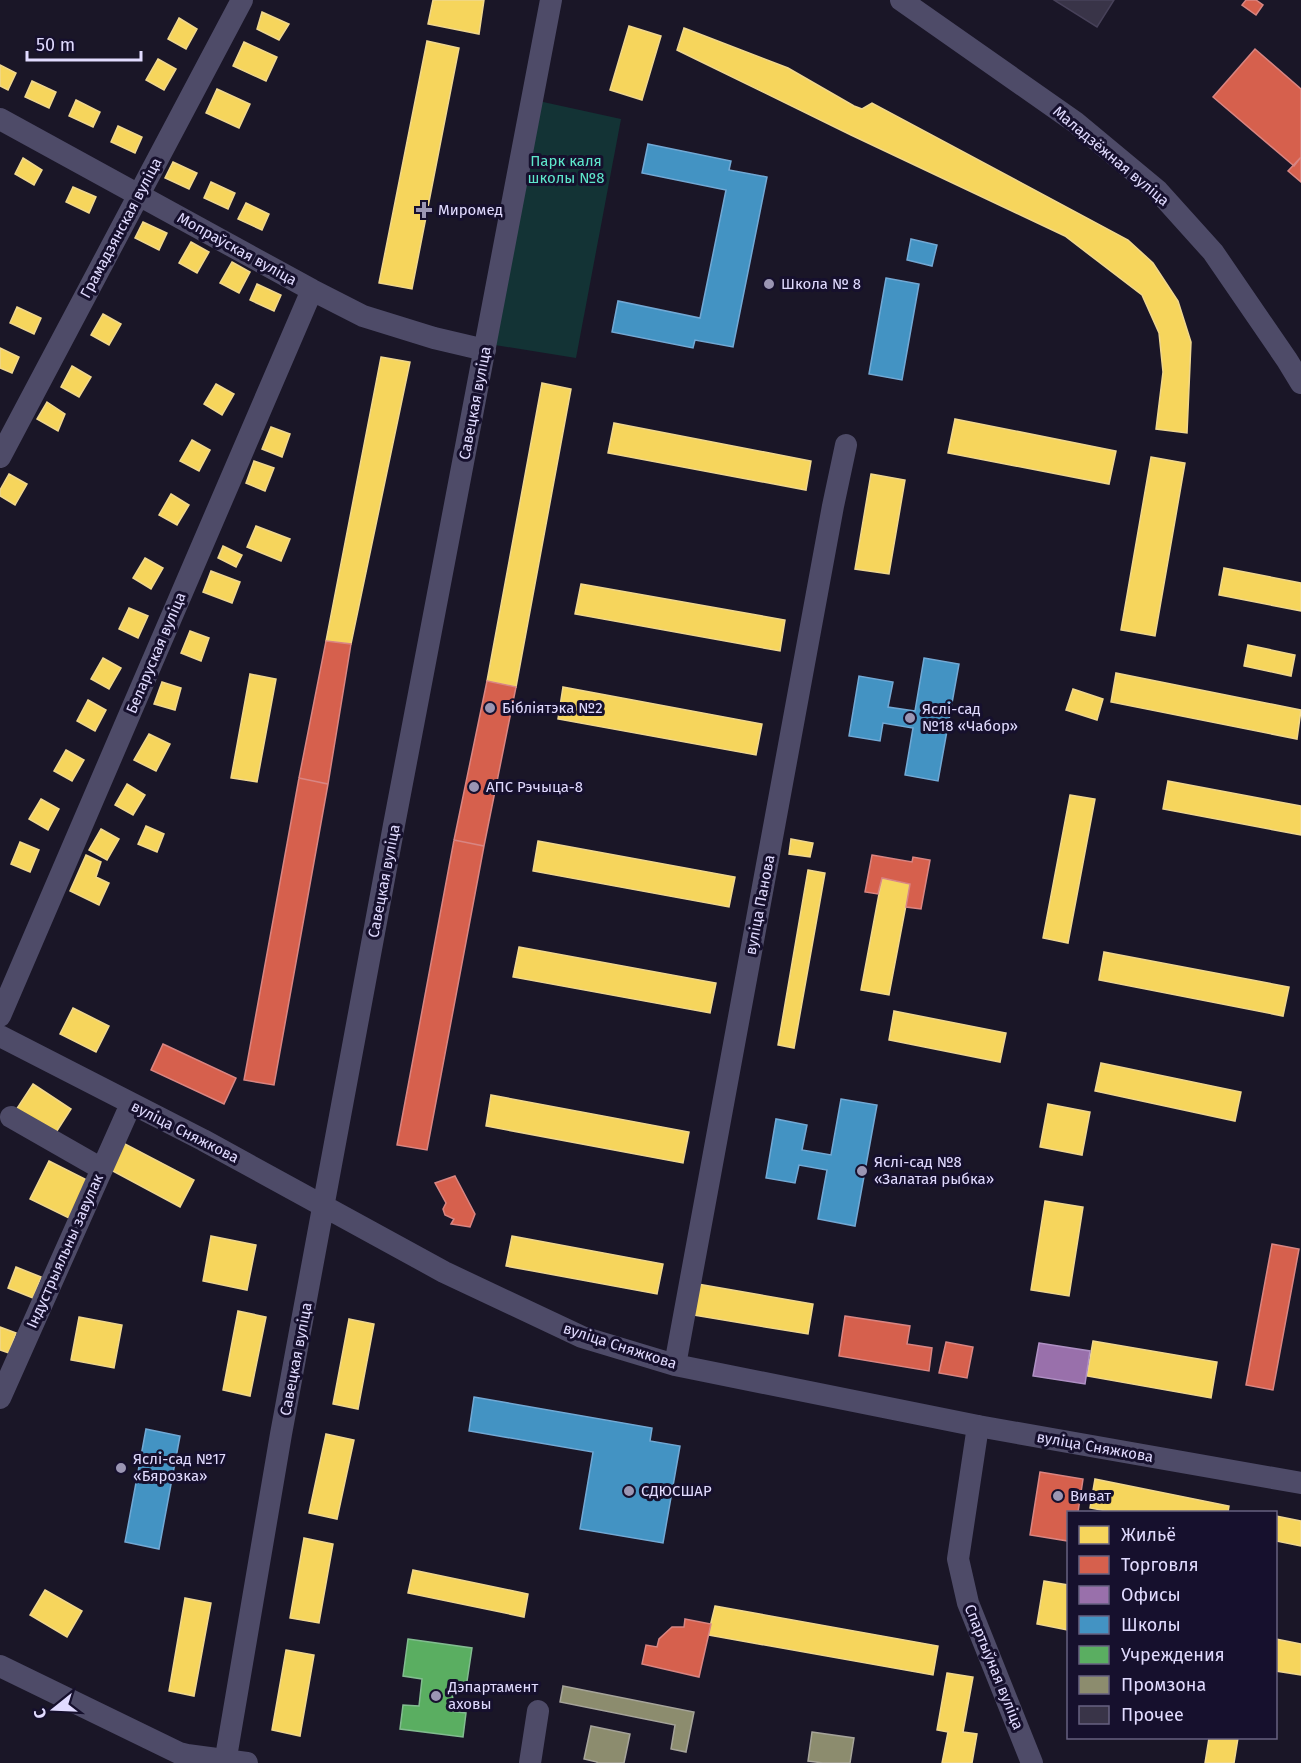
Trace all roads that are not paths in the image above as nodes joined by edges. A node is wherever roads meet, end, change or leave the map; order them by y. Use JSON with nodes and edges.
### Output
{"nodes":[{"id":1,"x":242,"y":0,"type":"edge"},
{"id":2,"x":551,"y":0,"type":"edge"},
{"id":3,"x":901,"y":0,"type":"edge"},
{"id":4,"x":0,"y":119,"type":"edge"},
{"id":5,"x":139,"y":195,"type":"junction"},
{"id":6,"x":312,"y":291,"type":"junction"},
{"id":7,"x":485,"y":350,"type":"junction"},
{"id":8,"x":1301,"y":383,"type":"edge"},
{"id":9,"x":846,"y":445,"type":"dead end"},
{"id":10,"x":0,"y":457,"type":"edge"},
{"id":11,"x":0,"y":1016,"type":"edge"},
{"id":12,"x":0,"y":1036,"type":"edge"},
{"id":13,"x":131,"y":1104,"type":"junction"},
{"id":14,"x":11,"y":1117,"type":"dead end"},
{"id":15,"x":102,"y":1169,"type":"junction"},
{"id":16,"x":324,"y":1207,"type":"junction"},
{"id":17,"x":675,"y":1365,"type":"junction"},
{"id":18,"x":0,"y":1398,"type":"edge"},
{"id":19,"x":978,"y":1426,"type":"junction"},
{"id":20,"x":1301,"y":1483,"type":"edge"},
{"id":21,"x":0,"y":1666,"type":"edge"},
{"id":22,"x":538,"y":1711,"type":"dead end"},
{"id":23,"x":232,"y":1762,"type":"edge"},
{"id":24,"x":530,"y":1763,"type":"edge"},
{"id":25,"x":1032,"y":1763,"type":"edge"}],
"edges":[{"from":1,"to":5,"type":"street","name":"Грамадзянская вуліца"},
{"from":2,"to":7,"type":"street","name":"Савецкая вуліца"},
{"from":3,"to":8,"type":"street","name":"Маладзёжная вуліца"},
{"from":4,"to":5,"type":"street","name":"Мопраўская вуліца"},
{"from":5,"to":6,"type":"street","name":"Мопраўская вуліца"},
{"from":5,"to":10,"type":"street","name":"Грамадзянская вуліца"},
{"from":6,"to":7,"type":"street","name":"Мопраўская вуліца"},
{"from":6,"to":11,"type":"street","name":"Беларуская вуліца"},
{"from":7,"to":16,"type":"street","name":"Савецкая вуліца"},
{"from":9,"to":17,"type":"street","name":"вуліца Панова"},
{"from":12,"to":13,"type":"street","name":"вуліца Сняжкова"},
{"from":13,"to":15,"type":"street","name":"Індустрыяльны завулак"},
{"from":13,"to":16,"type":"street","name":"вуліца Сняжкова"},
{"from":14,"to":15,"type":"street"},
{"from":15,"to":18,"type":"street","name":"Індустрыяльны завулак"},
{"from":16,"to":17,"type":"street","name":"вуліца Сняжкова"},
{"from":16,"to":23,"type":"street","name":"Савецкая вуліца"},
{"from":17,"to":19,"type":"street","name":"вуліца Сняжкова"},
{"from":19,"to":20,"type":"street","name":"вуліца Сняжкова"},
{"from":19,"to":25,"type":"street","name":"Спартыўная вуліца"},
{"from":21,"to":23,"type":"street"},
{"from":22,"to":24,"type":"street"}]}
